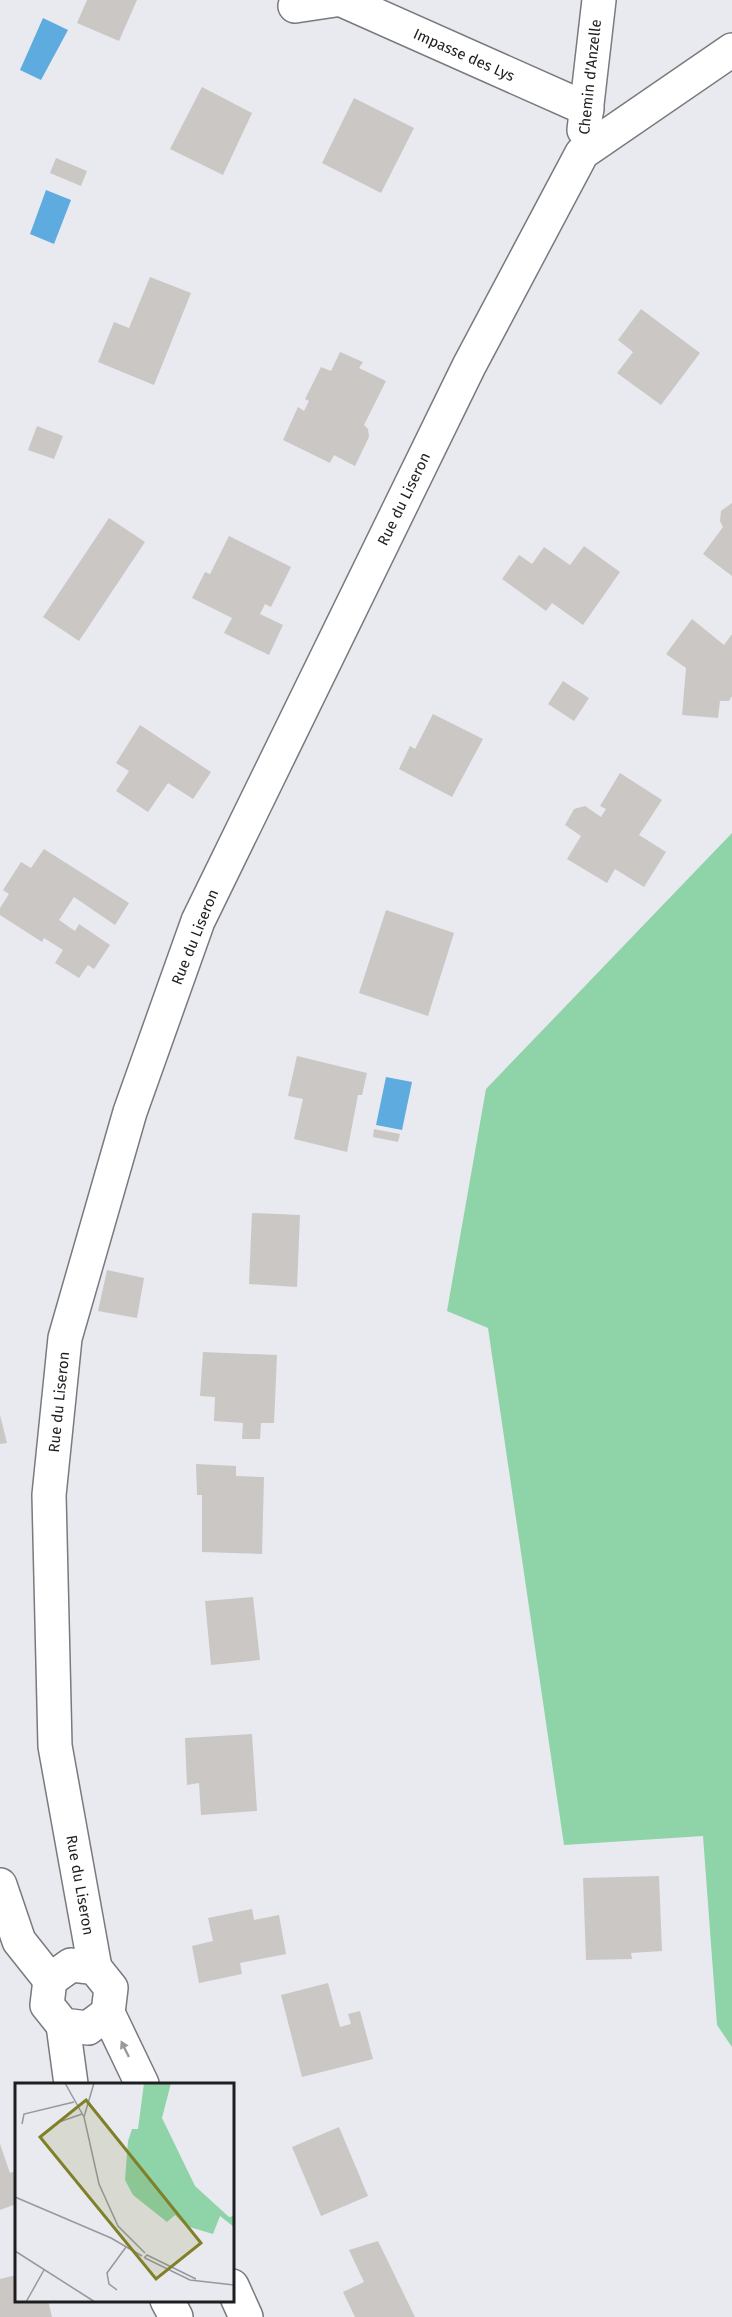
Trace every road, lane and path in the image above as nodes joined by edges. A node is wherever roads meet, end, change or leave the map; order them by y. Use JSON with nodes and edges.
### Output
{"nodes":[{"id":1,"x":335,"y":0,"type":"edge"},
{"id":2,"x":342,"y":0,"type":"edge"},
{"id":3,"x":599,"y":0,"type":"edge"},
{"id":4,"x":294,"y":6,"type":"dead end"},
{"id":5,"x":732,"y":50,"type":"edge"},
{"id":6,"x":587,"y":109,"type":"junction"},
{"id":7,"x":582,"y":153,"type":"junction"},
{"id":8,"x":0,"y":1885,"type":"edge"},
{"id":9,"x":95,"y":1968,"type":"junction"},
{"id":10,"x":51,"y":1980,"type":"junction"},
{"id":11,"x":108,"y":2013,"type":"junction"},
{"id":12,"x":63,"y":2025,"type":"junction"},
{"id":13,"x":71,"y":2083,"type":"edge"},
{"id":14,"x":141,"y":2083,"type":"edge"},
{"id":15,"x":234,"y":2290,"type":"edge"},
{"id":16,"x":168,"y":2302,"type":"edge"},
{"id":17,"x":176,"y":2317,"type":"edge"},
{"id":18,"x":246,"y":2317,"type":"edge"}],
"edges":[{"from":1,"to":4,"type":"street"},
{"from":2,"to":6,"type":"street","name":"Impasse des Lys"},
{"from":3,"to":6,"type":"street","name":"Chemin d'Anzelle"},
{"from":5,"to":7,"type":"street","name":"Rue du Liseron"},
{"from":6,"to":7,"type":"street","name":"Chemin d'Anzelle"},
{"from":7,"to":9,"type":"street","name":"Rue du Liseron"},
{"from":8,"to":10,"type":"street"},
{"from":9,"to":10,"type":"street"},
{"from":9,"to":11,"type":"street"},
{"from":10,"to":12,"type":"street"},
{"from":11,"to":12,"type":"street"},
{"from":14,"to":11,"type":"street","one_way":true},
{"from":12,"to":13,"type":"street"},
{"from":15,"to":18,"type":"street"},
{"from":16,"to":17,"type":"street"}]}
